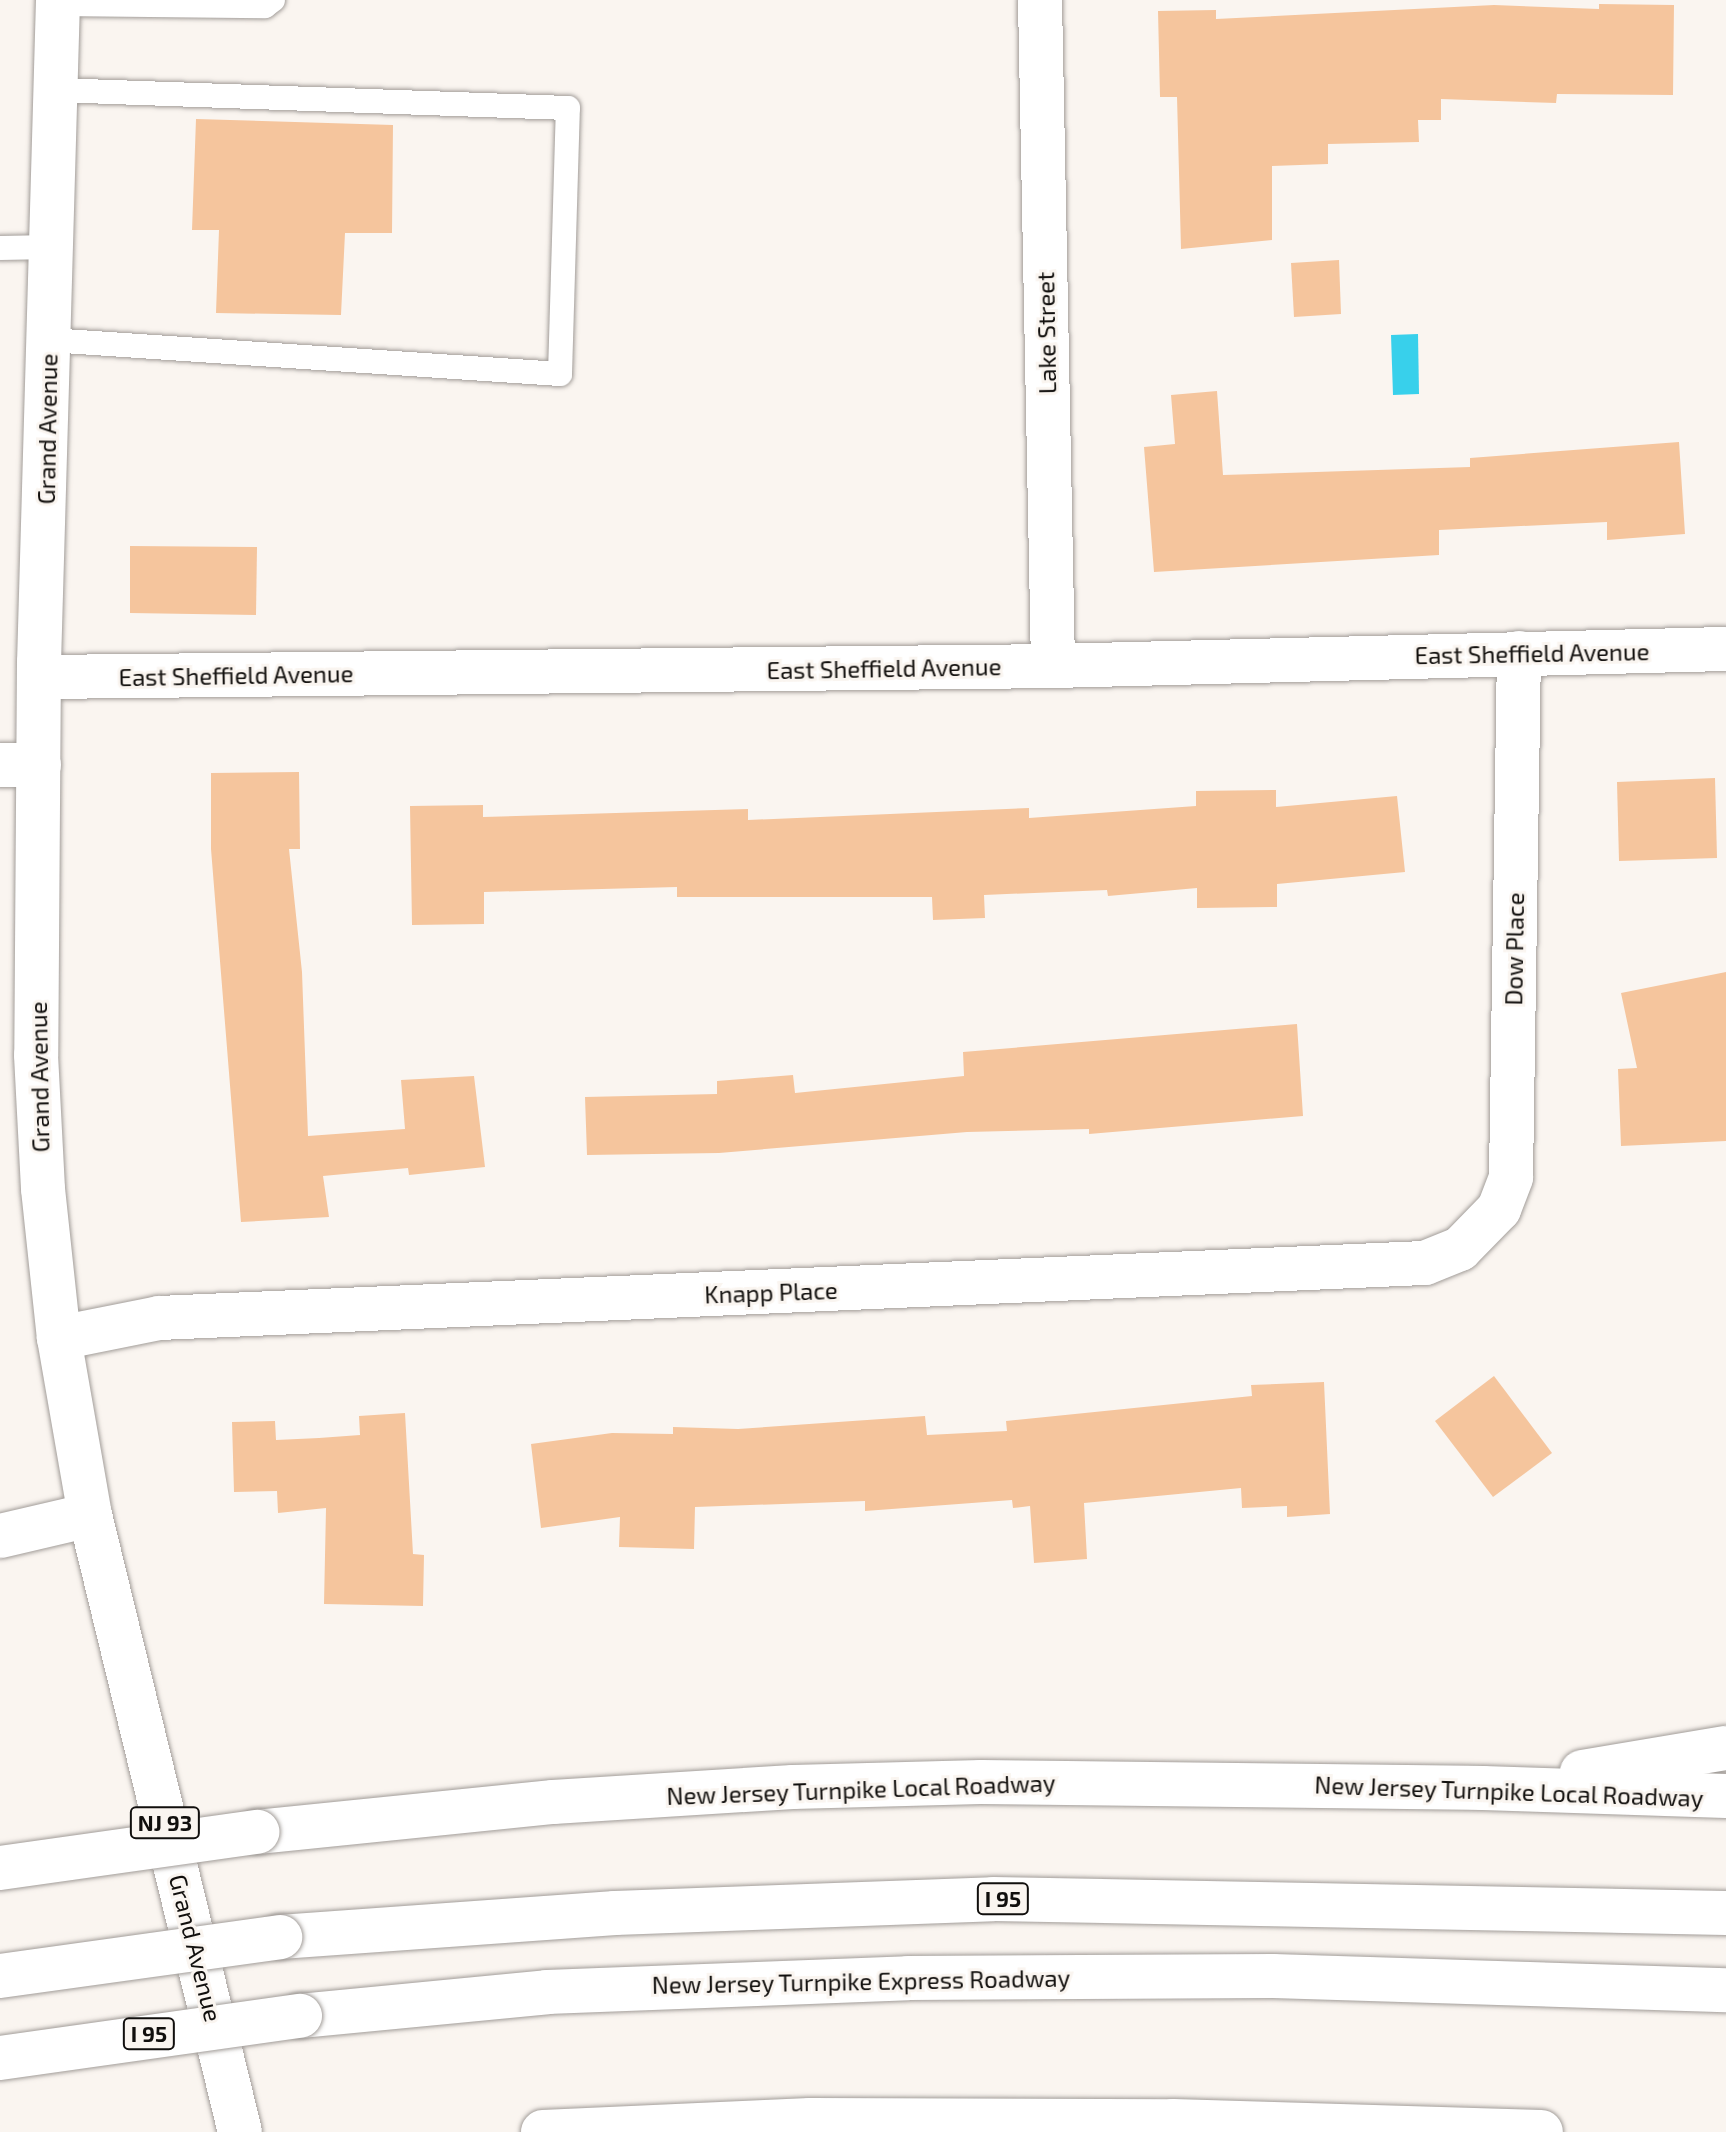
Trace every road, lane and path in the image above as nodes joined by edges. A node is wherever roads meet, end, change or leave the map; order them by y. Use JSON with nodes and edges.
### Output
{"nodes":[{"id":1,"x":273,"y":0,"type":"edge"},
{"id":2,"x":1040,"y":0,"type":"edge"},
{"id":3,"x":58,"y":2,"type":"edge"},
{"id":4,"x":55,"y":90,"type":"junction"},
{"id":5,"x":51,"y":247,"type":"junction"},
{"id":6,"x":0,"y":248,"type":"edge"},
{"id":7,"x":49,"y":340,"type":"junction"},
{"id":8,"x":1726,"y":649,"type":"edge"},
{"id":9,"x":1519,"y":653,"type":"junction"},
{"id":10,"x":1053,"y":666,"type":"junction"},
{"id":11,"x":41,"y":677,"type":"junction"},
{"id":12,"x":19,"y":765,"type":"edge"},
{"id":13,"x":1477,"y":1236,"type":"joint"},
{"id":14,"x":59,"y":1338,"type":"junction"},
{"id":15,"x":90,"y":1515,"type":"junction"},
{"id":16,"x":0,"y":1536,"type":"edge"},
{"id":17,"x":1726,"y":1748,"type":"edge"},
{"id":18,"x":1483,"y":1788,"type":"junction"},
{"id":19,"x":1726,"y":1796,"type":"edge"},
{"id":20,"x":0,"y":1868,"type":"edge"},
{"id":21,"x":1726,"y":1913,"type":"edge"},
{"id":22,"x":0,"y":1976,"type":"edge"},
{"id":23,"x":1726,"y":1990,"type":"edge"},
{"id":24,"x":0,"y":2058,"type":"edge"},
{"id":25,"x":240,"y":2132,"type":"edge"},
{"id":26,"x":543,"y":2132,"type":"edge"},
{"id":27,"x":1541,"y":2132,"type":"edge"}],
"edges":[{"from":1,"to":3,"type":"lane"},
{"from":2,"to":10,"type":"main road","name":"Lake Street"},
{"from":3,"to":4,"type":"main road","name":"Grand Avenue","number":"NJ 93"},
{"from":4,"to":5,"type":"main road","name":"Grand Avenue","number":"NJ 93"},
{"from":4,"to":7,"type":"lane"},
{"from":5,"to":6,"type":"lane"},
{"from":5,"to":7,"type":"main road","name":"Grand Avenue","number":"NJ 93"},
{"from":7,"to":11,"type":"main road","name":"Grand Avenue","number":"NJ 93"},
{"from":8,"to":9,"type":"main road","name":"East Sheffield Avenue"},
{"from":9,"to":10,"type":"main road","name":"East Sheffield Avenue"},
{"from":9,"to":13,"type":"main road","name":"Dow Place"},
{"from":10,"to":11,"type":"main road","name":"East Sheffield Avenue"},
{"from":11,"to":12,"type":"main road","name":"Grand Avenue","number":"NJ 93"},
{"from":12,"to":14,"type":"main road","name":"Grand Avenue","number":"NJ 93"},
{"from":13,"to":14,"type":"main road","name":"Knapp Place"},
{"from":14,"to":15,"type":"main road","name":"Grand Avenue","number":"NJ 93"},
{"from":15,"to":16,"type":"main road"},
{"from":15,"to":25,"type":"main road","name":"Grand Avenue","number":"NJ 93"},
{"from":17,"to":18,"type":"main road"},
{"from":18,"to":19,"type":"main road","name":"New Jersey Turnpike Local Roadway"},
{"from":18,"to":20,"type":"main road","name":"New Jersey Turnpike Local Roadway","bridge":true},
{"from":21,"to":22,"type":"main road","number":"I 95","bridge":true},
{"from":23,"to":24,"type":"main road","name":"New Jersey Turnpike Express Roadway","number":"I 95","bridge":true},
{"from":26,"to":27,"type":"main road"}]}
